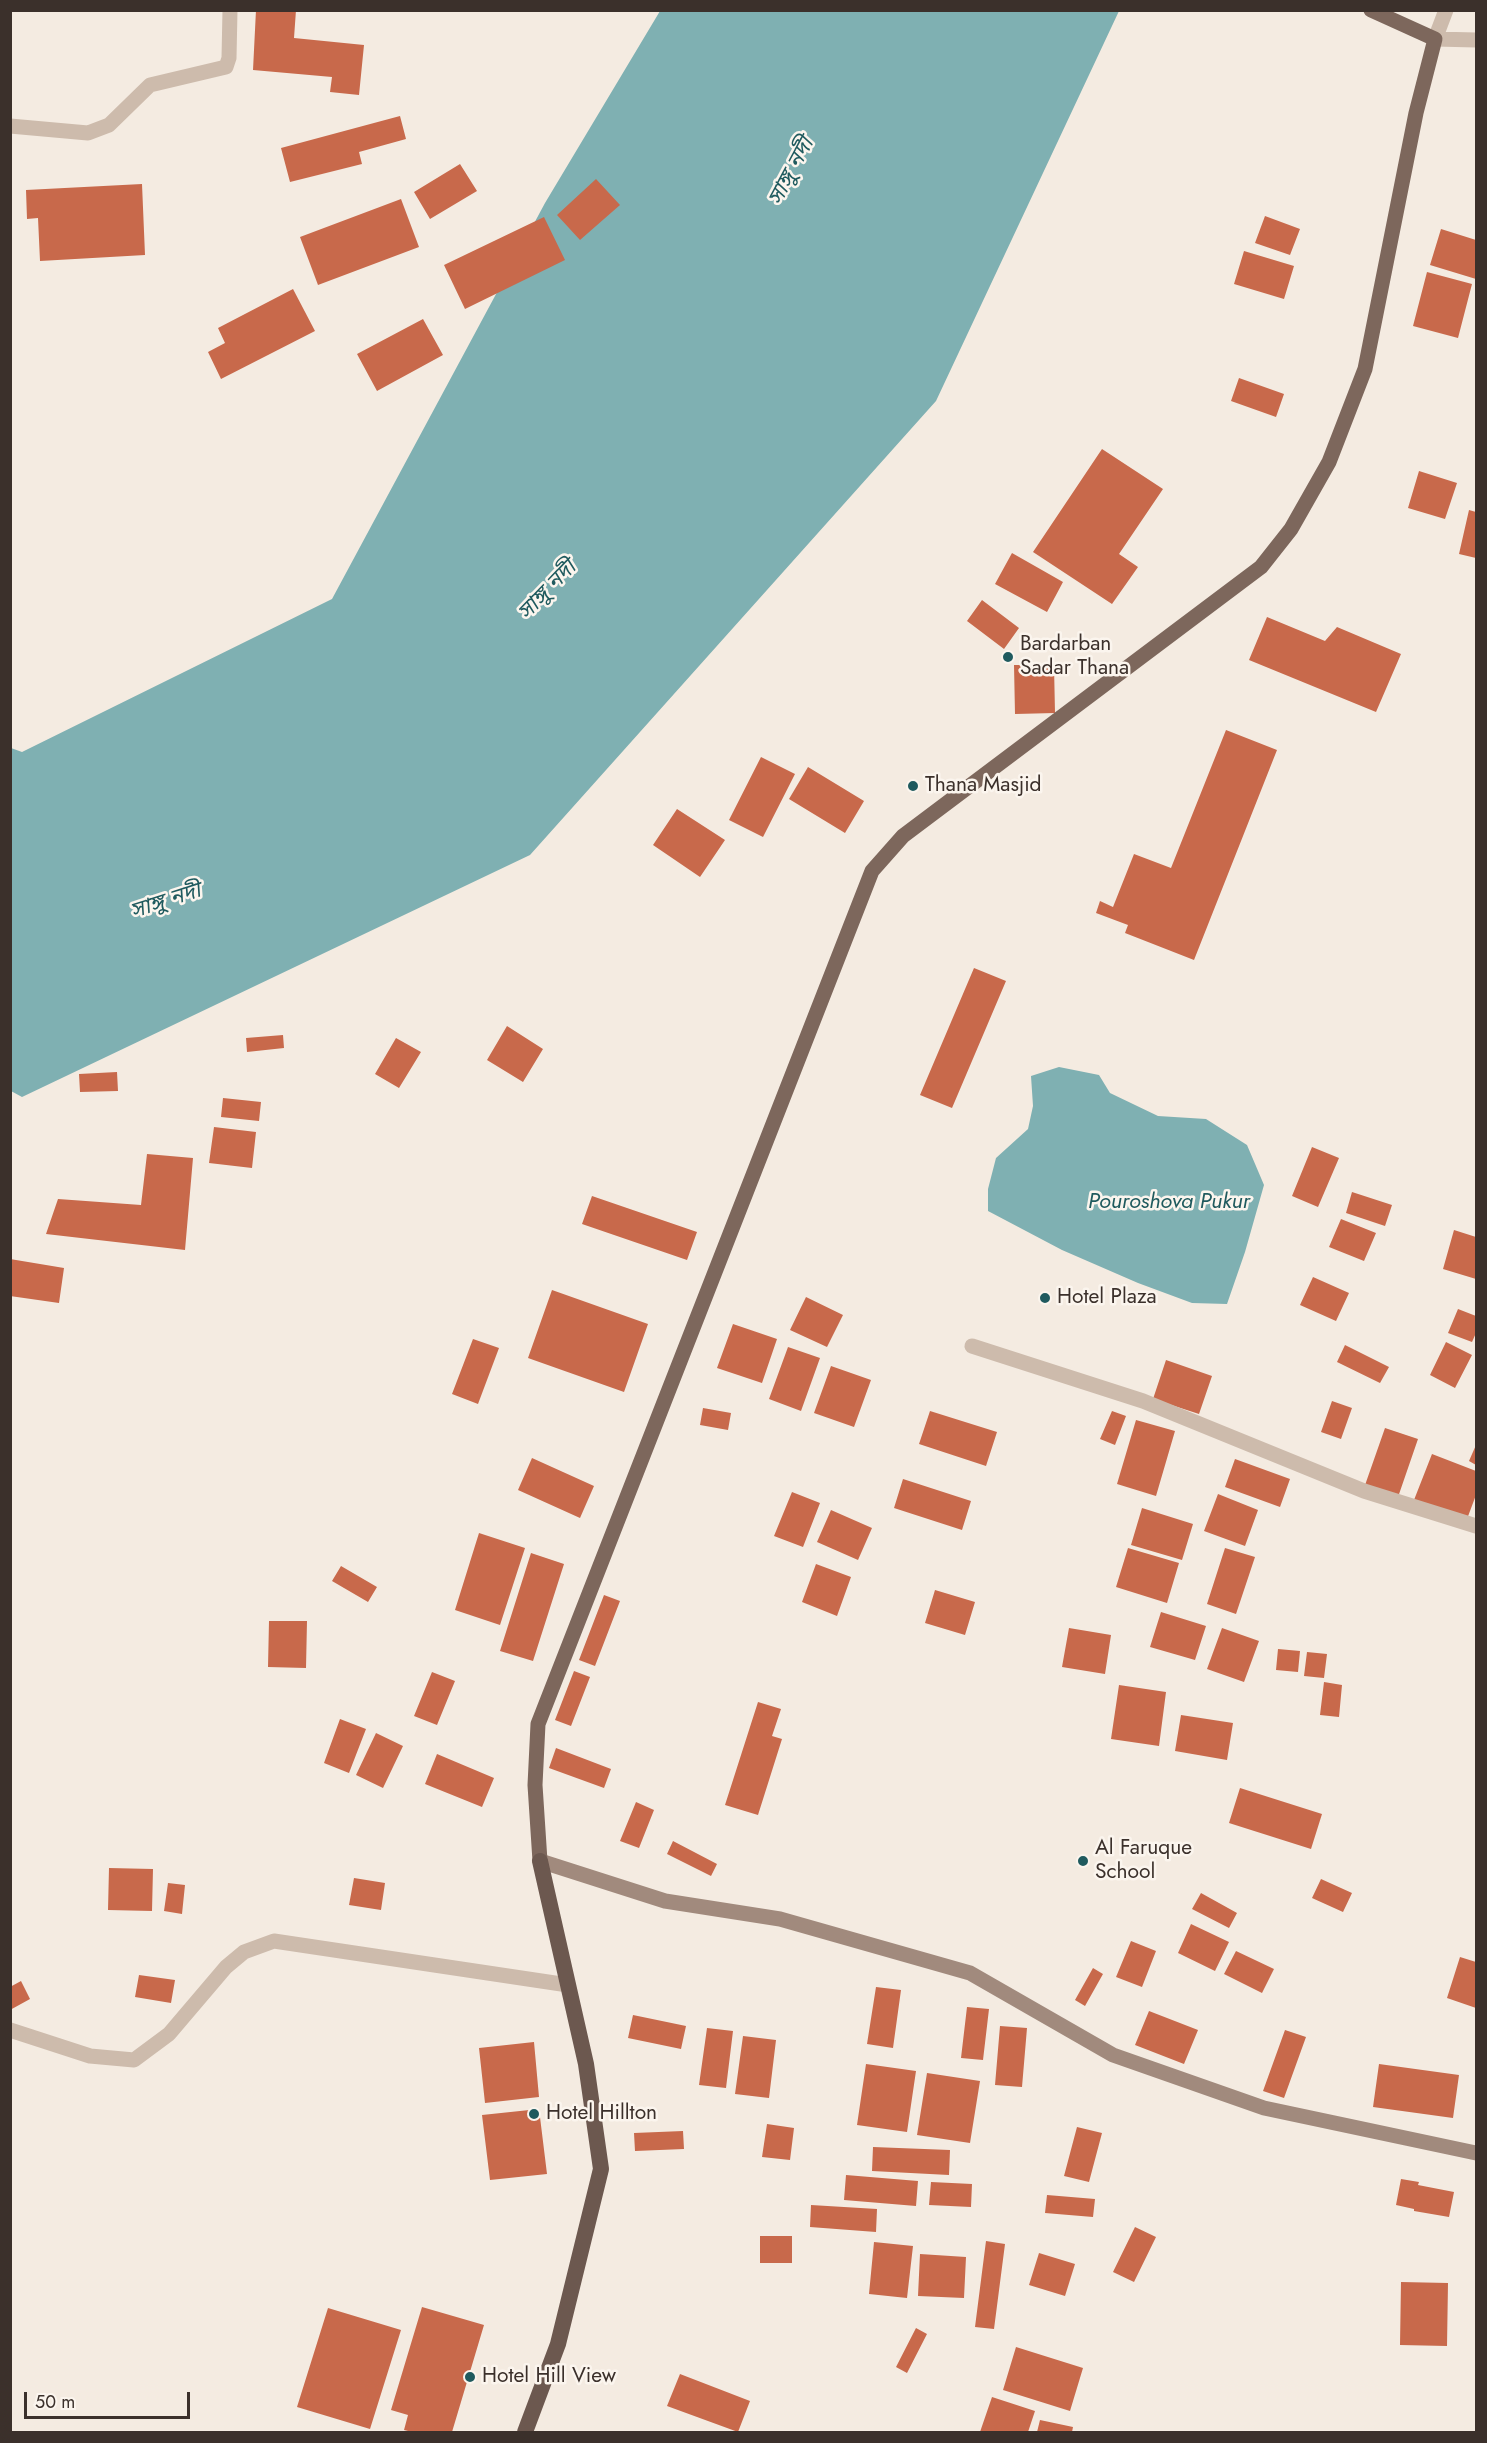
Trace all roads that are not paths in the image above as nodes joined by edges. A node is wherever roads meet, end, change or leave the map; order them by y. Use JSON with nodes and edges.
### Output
{"nodes":[{"id":1,"x":230,"y":10,"type":"edge"},
{"id":2,"x":1371,"y":10,"type":"edge"},
{"id":3,"x":1446,"y":10,"type":"edge"},
{"id":4,"x":1435,"y":39,"type":"junction"},
{"id":5,"x":1476,"y":40,"type":"edge"},
{"id":6,"x":10,"y":126,"type":"edge"},
{"id":7,"x":972,"y":1346,"type":"dead end"},
{"id":8,"x":1476,"y":1526,"type":"edge"},
{"id":9,"x":540,"y":1861,"type":"junction"},
{"id":10,"x":568,"y":1985,"type":"junction"},
{"id":11,"x":10,"y":2030,"type":"edge"},
{"id":12,"x":1476,"y":2152,"type":"edge"},
{"id":13,"x":525,"y":2433,"type":"edge"}],
"edges":[{"from":1,"to":6,"type":"street"},
{"from":2,"to":4,"type":"main road"},
{"from":3,"to":4,"type":"street"},
{"from":4,"to":5,"type":"street"},
{"from":4,"to":9,"type":"main road"},
{"from":7,"to":8,"type":"street"},
{"from":9,"to":10,"type":"highway"},
{"from":9,"to":12,"type":"main road"},
{"from":10,"to":11,"type":"street"},
{"from":10,"to":13,"type":"highway"}]}
